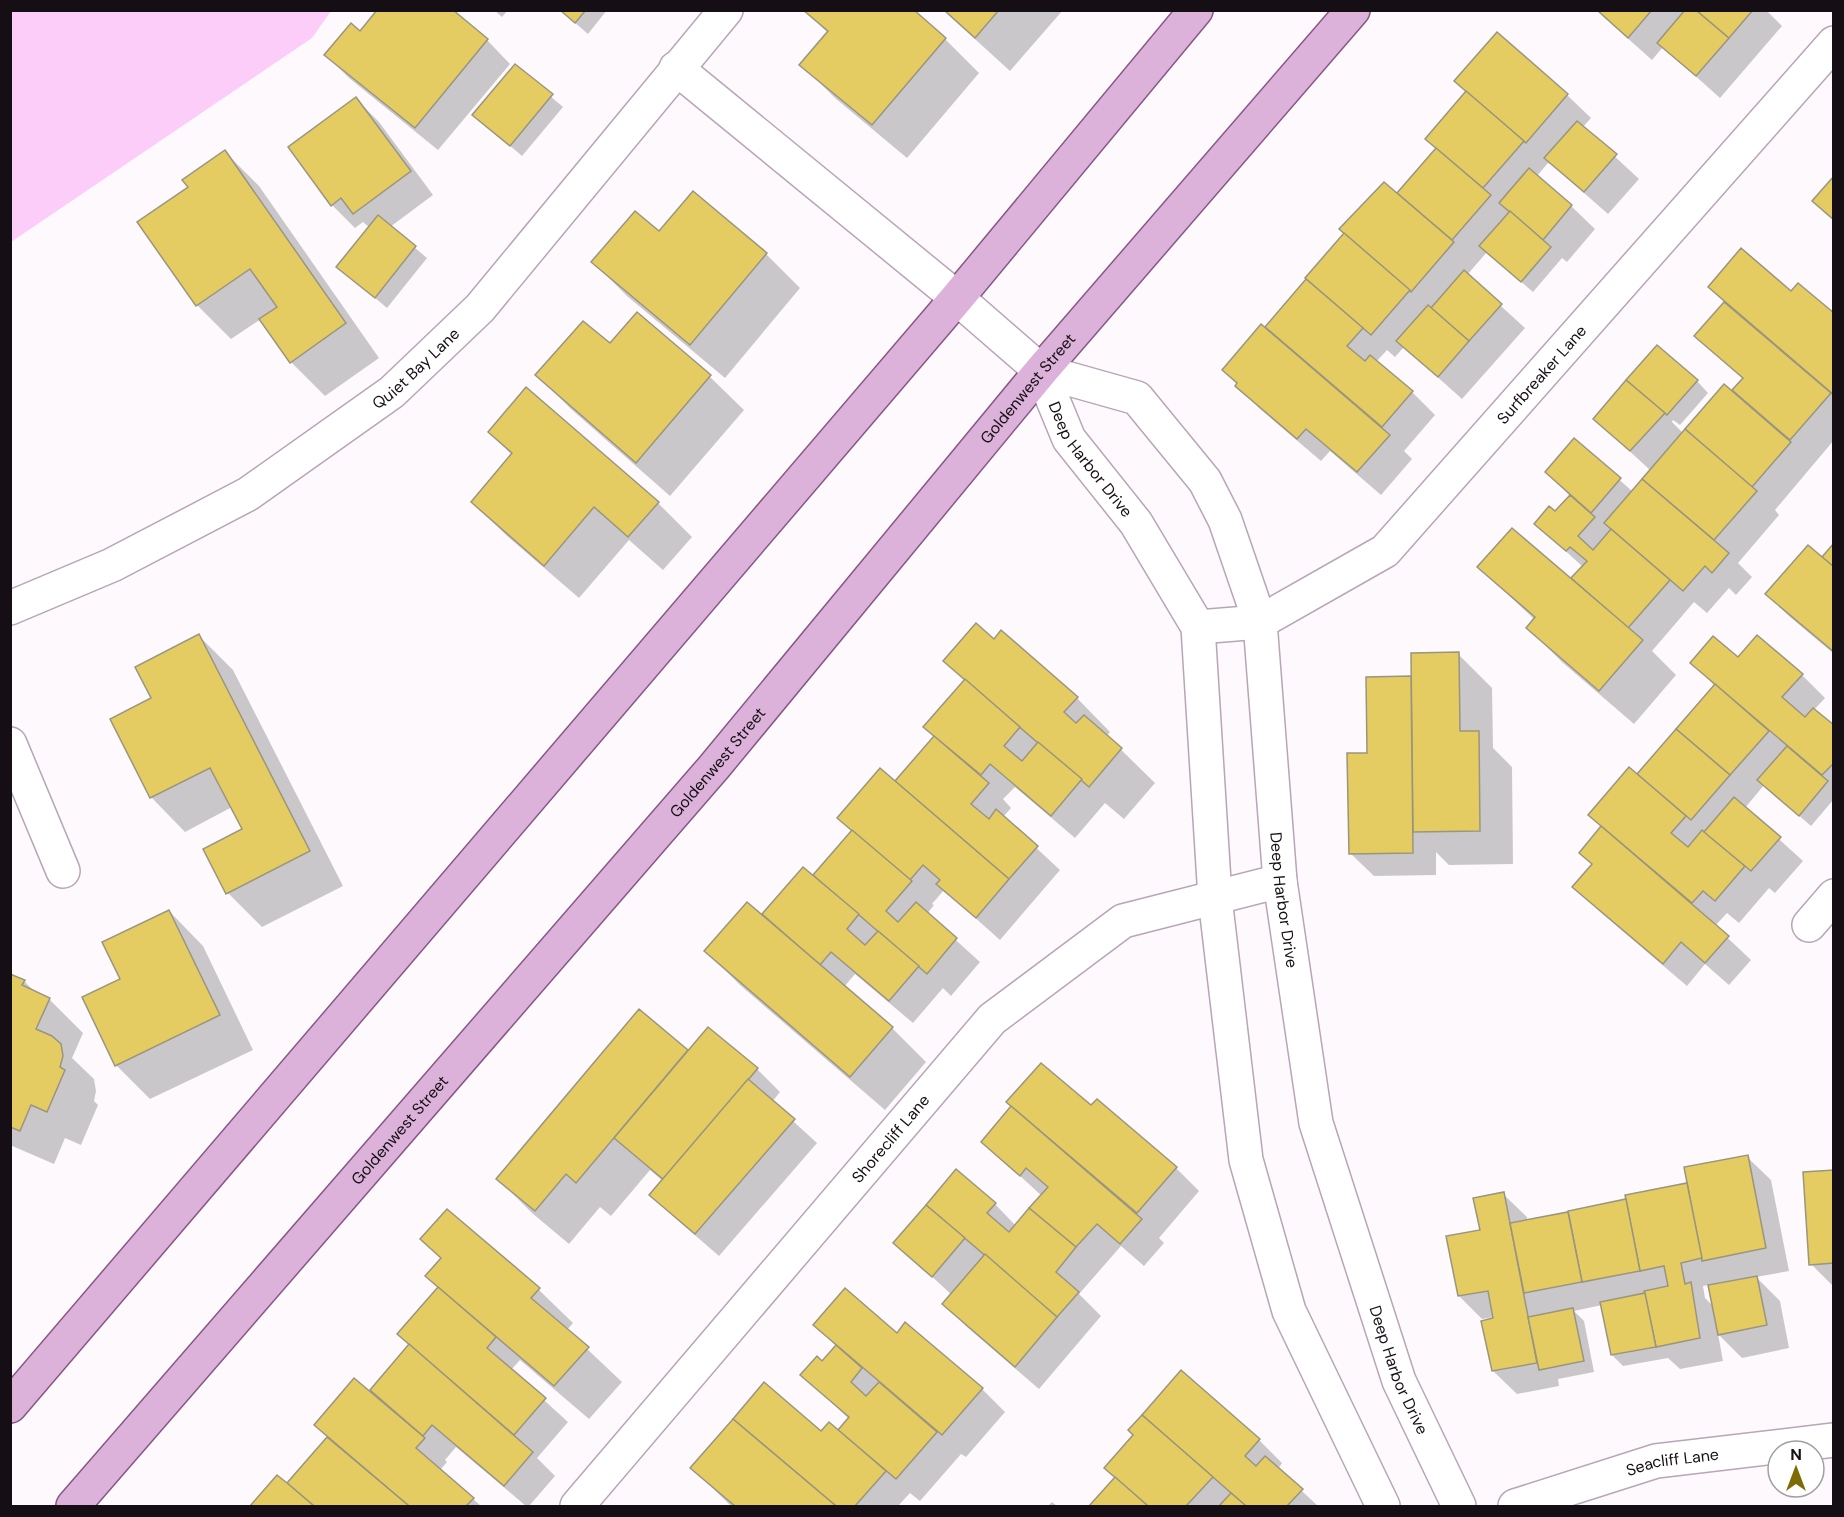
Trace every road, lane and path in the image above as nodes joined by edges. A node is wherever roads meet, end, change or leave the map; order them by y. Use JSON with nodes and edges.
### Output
{"nodes":[{"id":1,"x":726,"y":10,"type":"edge"},
{"id":2,"x":1196,"y":10,"type":"edge"},
{"id":3,"x":1353,"y":10,"type":"edge"},
{"id":4,"x":1830,"y":54,"type":"edge"},
{"id":5,"x":676,"y":68,"type":"junction"},
{"id":6,"x":957,"y":298,"type":"junction"},
{"id":7,"x":1041,"y":371,"type":"junction"},
{"id":8,"x":10,"y":608,"type":"edge"},
{"id":9,"x":1260,"y":622,"type":"junction"},
{"id":10,"x":1198,"y":627,"type":"junction"},
{"id":11,"x":10,"y":744,"type":"edge"},
{"id":12,"x":63,"y":871,"type":"dead end"},
{"id":13,"x":1280,"y":881,"type":"junction"},
{"id":14,"x":1833,"y":896,"type":"edge"},
{"id":15,"x":1215,"y":898,"type":"junction"},
{"id":16,"x":1809,"y":925,"type":"dead end"},
{"id":17,"x":10,"y":1406,"type":"edge"},
{"id":18,"x":1833,"y":1440,"type":"edge"},
{"id":19,"x":73,"y":1506,"type":"edge"},
{"id":20,"x":577,"y":1506,"type":"edge"},
{"id":21,"x":1383,"y":1506,"type":"edge"},
{"id":22,"x":1459,"y":1506,"type":"edge"},
{"id":23,"x":1515,"y":1506,"type":"edge"}],
"edges":[{"from":1,"to":5,"type":"street","name":"Quiet Bay Lane"},
{"from":2,"to":6,"type":"main road"},
{"from":3,"to":7,"type":"main road","name":"Goldenwest Street"},
{"from":4,"to":9,"type":"street","name":"Surfbreaker Lane"},
{"from":5,"to":6,"type":"street","name":"Deep Harbor Drive"},
{"from":5,"to":8,"type":"street","name":"Quiet Bay Lane"},
{"from":6,"to":7,"type":"street","name":"Deep Harbor Drive"},
{"from":6,"to":17,"type":"main road"},
{"from":7,"to":9,"type":"street","name":"Deep Harbor Drive"},
{"from":7,"to":10,"type":"street","name":"Deep Harbor Drive"},
{"from":7,"to":19,"type":"main road","name":"Goldenwest Street"},
{"from":9,"to":10,"type":"street","name":"Surfbreaker Lane"},
{"from":9,"to":13,"type":"street","name":"Deep Harbor Drive"},
{"from":10,"to":15,"type":"street","name":"Deep Harbor Drive"},
{"from":11,"to":12,"type":"street"},
{"from":13,"to":15,"type":"street","name":"Shorecliff Lane"},
{"from":13,"to":22,"type":"street","name":"Deep Harbor Drive"},
{"from":14,"to":16,"type":"street"},
{"from":15,"to":20,"type":"street","name":"Shorecliff Lane"},
{"from":15,"to":21,"type":"street","name":"Deep Harbor Drive"},
{"from":18,"to":23,"type":"street","name":"Seacliff Lane"}]}
